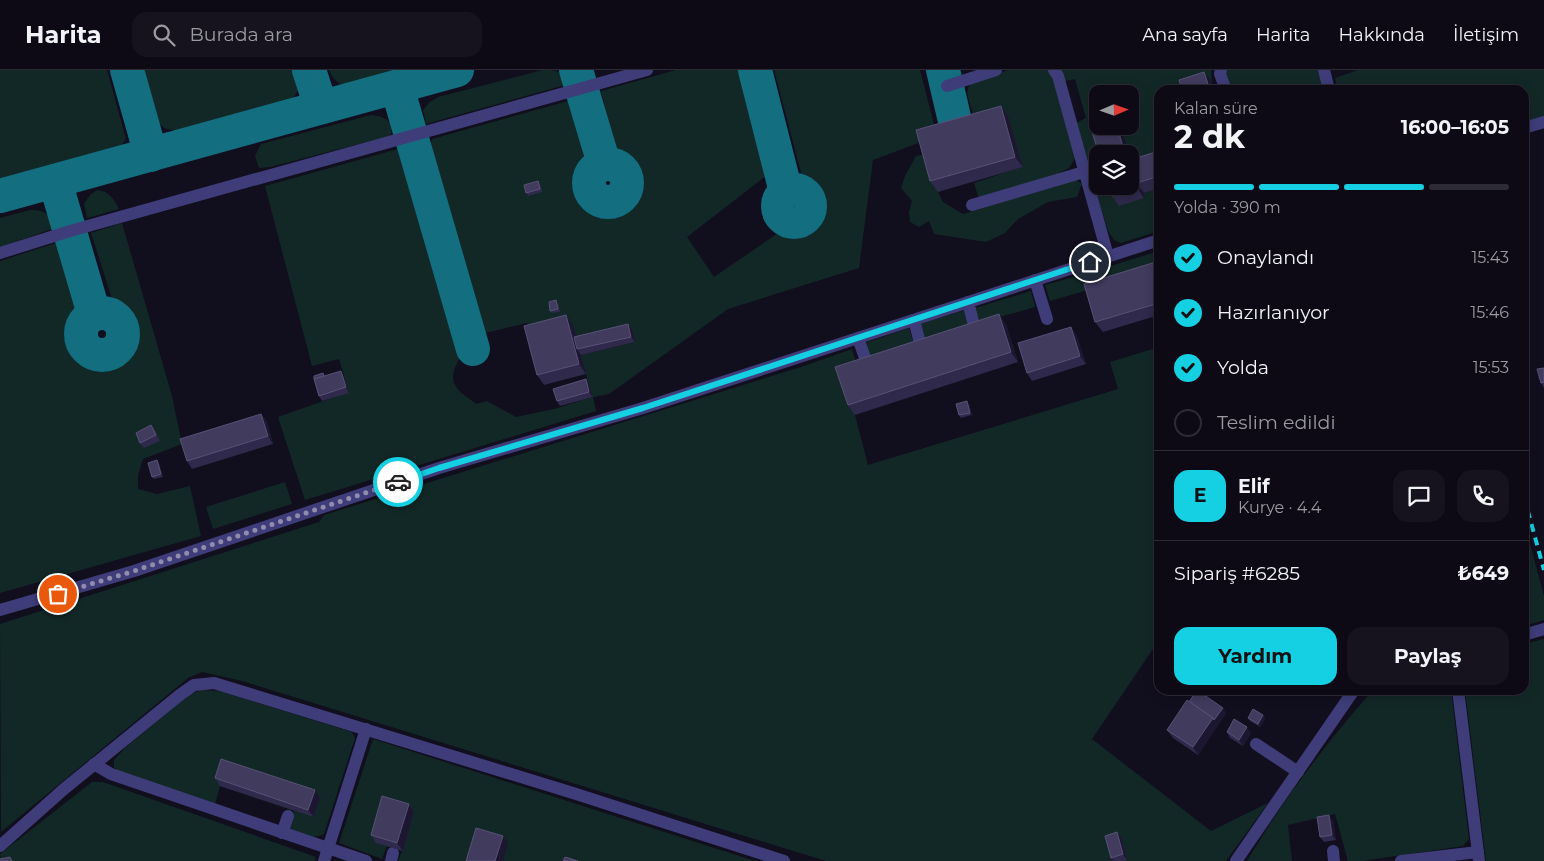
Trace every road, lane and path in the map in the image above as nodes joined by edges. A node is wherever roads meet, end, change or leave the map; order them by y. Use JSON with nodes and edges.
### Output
{"nodes":[{"id":1,"x":647,"y":70,"type":"edge"},
{"id":2,"x":996,"y":70,"type":"edge"},
{"id":3,"x":1054,"y":70,"type":"edge"},
{"id":4,"x":1221,"y":70,"type":"edge"},
{"id":5,"x":1324,"y":70,"type":"edge"},
{"id":6,"x":1225,"y":85,"type":"edge"},
{"id":7,"x":1328,"y":85,"type":"edge"},
{"id":8,"x":947,"y":86,"type":"dead end"},
{"id":9,"x":1544,"y":122,"type":"edge"},
{"id":10,"x":1529,"y":126,"type":"edge"},
{"id":11,"x":1084,"y":172,"type":"junction"},
{"id":12,"x":972,"y":205,"type":"dead end"},
{"id":13,"x":1154,"y":242,"type":"edge"},
{"id":14,"x":0,"y":253,"type":"edge"},
{"id":15,"x":1108,"y":256,"type":"junction"},
{"id":16,"x":1035,"y":280,"type":"junction"},
{"id":17,"x":968,"y":302,"type":"junction"},
{"id":18,"x":1047,"y":319,"type":"dead end"},
{"id":19,"x":914,"y":320,"type":"junction"},
{"id":20,"x":974,"y":325,"type":"edge"},
{"id":21,"x":858,"y":338,"type":"junction"},
{"id":22,"x":920,"y":343,"type":"edge"},
{"id":23,"x":866,"y":361,"type":"edge"},
{"id":24,"x":0,"y":610,"type":"edge"},
{"id":25,"x":1544,"y":630,"type":"edge"},
{"id":26,"x":1529,"y":634,"type":"edge"},
{"id":27,"x":1351,"y":695,"type":"edge"},
{"id":28,"x":1459,"y":695,"type":"edge"},
{"id":29,"x":366,"y":729,"type":"junction"},
{"id":30,"x":1256,"y":744,"type":"dead end"},
{"id":31,"x":94,"y":764,"type":"junction"},
{"id":32,"x":1298,"y":772,"type":"junction"},
{"id":33,"x":288,"y":816,"type":"dead end"},
{"id":34,"x":282,"y":833,"type":"junction"},
{"id":35,"x":0,"y":846,"type":"edge"},
{"id":36,"x":328,"y":848,"type":"junction"},
{"id":37,"x":1478,"y":857,"type":"edge"},
{"id":38,"x":324,"y":861,"type":"edge"},
{"id":39,"x":366,"y":861,"type":"edge"},
{"id":40,"x":784,"y":861,"type":"edge"},
{"id":41,"x":1236,"y":861,"type":"edge"},
{"id":42,"x":1400,"y":861,"type":"edge"}],
"edges":[{"from":1,"to":14,"type":"street"},
{"from":2,"to":8,"type":"street"},
{"from":3,"to":11,"type":"street"},
{"from":4,"to":6,"type":"street"},
{"from":5,"to":7,"type":"street"},
{"from":9,"to":10,"type":"street"},
{"from":11,"to":12,"type":"street"},
{"from":11,"to":15,"type":"street"},
{"from":13,"to":15,"type":"street"},
{"from":15,"to":16,"type":"street"},
{"from":16,"to":17,"type":"street"},
{"from":16,"to":18,"type":"street"},
{"from":17,"to":19,"type":"street"},
{"from":17,"to":20,"type":"street"},
{"from":19,"to":21,"type":"street"},
{"from":19,"to":22,"type":"street"},
{"from":21,"to":23,"type":"street"},
{"from":21,"to":24,"type":"street"},
{"from":25,"to":26,"type":"street"},
{"from":27,"to":32,"type":"street"},
{"from":28,"to":37,"type":"street"},
{"from":29,"to":31,"type":"street"},
{"from":29,"to":36,"type":"street"},
{"from":29,"to":40,"type":"street"},
{"from":30,"to":32,"type":"street"},
{"from":31,"to":34,"type":"street"},
{"from":31,"to":35,"type":"street"},
{"from":32,"to":41,"type":"street"},
{"from":33,"to":34,"type":"street"},
{"from":34,"to":36,"type":"street"},
{"from":36,"to":38,"type":"street"},
{"from":36,"to":39,"type":"street"},
{"from":37,"to":42,"type":"street"}]}
